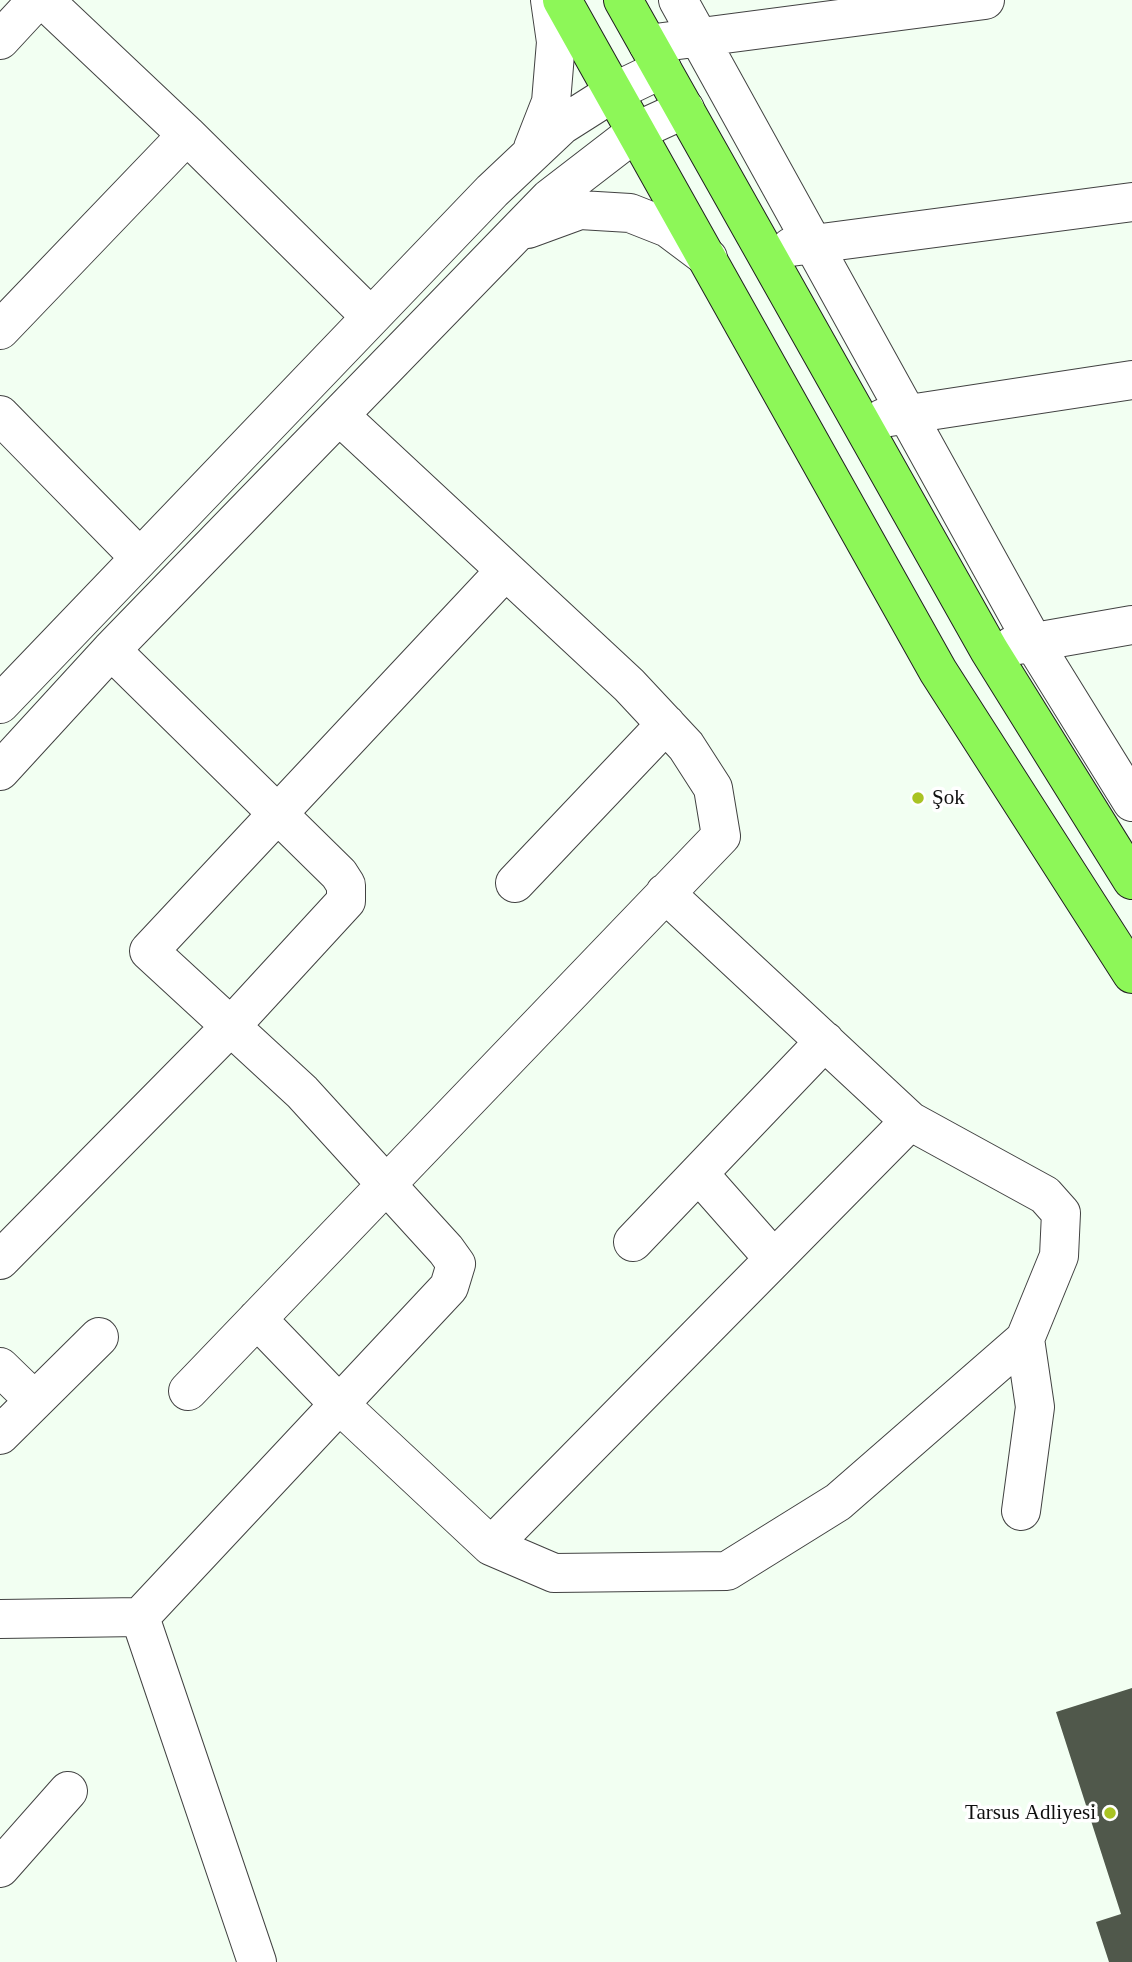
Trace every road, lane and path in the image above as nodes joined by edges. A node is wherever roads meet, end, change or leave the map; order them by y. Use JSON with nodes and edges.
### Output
{"nodes":[{"id":1,"x":37,"y":0,"type":"edge"},
{"id":2,"x":44,"y":0,"type":"edge"},
{"id":3,"x":550,"y":0,"type":"edge"},
{"id":4,"x":562,"y":0,"type":"edge"},
{"id":5,"x":623,"y":0,"type":"edge"},
{"id":6,"x":678,"y":0,"type":"edge"},
{"id":7,"x":985,"y":0,"type":"edge"},
{"id":8,"x":699,"y":37,"type":"junction"},
{"id":9,"x":0,"y":40,"type":"edge"},
{"id":10,"x":655,"y":56,"type":"junction"},
{"id":11,"x":614,"y":92,"type":"junction"},
{"id":12,"x":685,"y":109,"type":"junction"},
{"id":13,"x":637,"y":131,"type":"junction"},
{"id":14,"x":187,"y":135,"type":"junction"},
{"id":15,"x":530,"y":155,"type":"junction"},
{"id":16,"x":1132,"y":202,"type":"edge"},
{"id":17,"x":516,"y":233,"type":"junction"},
{"id":18,"x":813,"y":244,"type":"junction"},
{"id":19,"x":764,"y":250,"type":"junction"},
{"id":20,"x":708,"y":258,"type":"junction"},
{"id":21,"x":371,"y":317,"type":"junction"},
{"id":22,"x":0,"y":330,"type":"edge"},
{"id":23,"x":1132,"y":380,"type":"edge"},
{"id":24,"x":907,"y":414,"type":"junction"},
{"id":25,"x":0,"y":415,"type":"edge"},
{"id":26,"x":341,"y":417,"type":"junction"},
{"id":27,"x":860,"y":421,"type":"junction"},
{"id":28,"x":140,"y":558,"type":"junction"},
{"id":29,"x":505,"y":571,"type":"junction"},
{"id":30,"x":1132,"y":625,"type":"edge"},
{"id":31,"x":1033,"y":642,"type":"junction"},
{"id":32,"x":111,"y":650,"type":"junction"},
{"id":33,"x":989,"y":650,"type":"junction"},
{"id":34,"x":0,"y":704,"type":"edge"},
{"id":35,"x":666,"y":724,"type":"junction"},
{"id":36,"x":0,"y":771,"type":"edge"},
{"id":37,"x":1132,"y":802,"type":"edge"},
{"id":38,"x":279,"y":813,"type":"junction"},
{"id":39,"x":1132,"y":880,"type":"edge"},
{"id":40,"x":516,"y":883,"type":"dead end"},
{"id":41,"x":666,"y":893,"type":"junction"},
{"id":42,"x":1132,"y":974,"type":"edge"},
{"id":43,"x":230,"y":1026,"type":"junction"},
{"id":44,"x":825,"y":1041,"type":"junction"},
{"id":45,"x":911,"y":1121,"type":"junction"},
{"id":46,"x":699,"y":1174,"type":"junction"},
{"id":47,"x":387,"y":1185,"type":"junction"},
{"id":48,"x":633,"y":1242,"type":"dead end"},
{"id":49,"x":774,"y":1259,"type":"junction"},
{"id":50,"x":0,"y":1260,"type":"edge"},
{"id":51,"x":257,"y":1320,"type":"junction"},
{"id":52,"x":99,"y":1337,"type":"dead end"},
{"id":53,"x":1025,"y":1339,"type":"junction"},
{"id":54,"x":0,"y":1367,"type":"edge"},
{"id":55,"x":188,"y":1391,"type":"dead end"},
{"id":56,"x":34,"y":1400,"type":"junction"},
{"id":57,"x":339,"y":1405,"type":"junction"},
{"id":58,"x":0,"y":1435,"type":"edge"},
{"id":59,"x":1021,"y":1511,"type":"dead end"},
{"id":60,"x":491,"y":1546,"type":"junction"},
{"id":61,"x":140,"y":1617,"type":"junction"},
{"id":62,"x":0,"y":1619,"type":"edge"},
{"id":63,"x":68,"y":1791,"type":"dead end"},
{"id":64,"x":0,"y":1868,"type":"edge"},
{"id":65,"x":257,"y":1962,"type":"edge"}],
"edges":[{"from":1,"to":9,"type":"street"},
{"from":2,"to":14,"type":"street"},
{"from":3,"to":15,"type":"street"},
{"from":4,"to":11,"type":"highway"},
{"from":5,"to":10,"type":"highway"},
{"from":6,"to":8,"type":"street"},
{"from":7,"to":8,"type":"street"},
{"from":8,"to":10,"type":"street"},
{"from":8,"to":18,"type":"street"},
{"from":10,"to":11,"type":"street"},
{"from":10,"to":12,"type":"highway"},
{"from":11,"to":13,"type":"highway"},
{"from":11,"to":15,"type":"street"},
{"from":12,"to":13,"type":"street"},
{"from":12,"to":19,"type":"highway"},
{"from":13,"to":17,"type":"street"},
{"from":13,"to":20,"type":"highway"},
{"from":14,"to":21,"type":"street"},
{"from":14,"to":22,"type":"street"},
{"from":15,"to":21,"type":"street"},
{"from":16,"to":18,"type":"street"},
{"from":17,"to":20,"type":"street"},
{"from":17,"to":26,"type":"street"},
{"from":18,"to":19,"type":"street"},
{"from":18,"to":24,"type":"street"},
{"from":19,"to":27,"type":"highway"},
{"from":20,"to":42,"type":"highway"},
{"from":21,"to":28,"type":"street"},
{"from":23,"to":24,"type":"street"},
{"from":24,"to":27,"type":"street"},
{"from":24,"to":31,"type":"street"},
{"from":25,"to":28,"type":"street"},
{"from":26,"to":29,"type":"street"},
{"from":26,"to":32,"type":"street"},
{"from":27,"to":33,"type":"highway"},
{"from":28,"to":34,"type":"street"},
{"from":29,"to":35,"type":"street"},
{"from":29,"to":38,"type":"street"},
{"from":30,"to":31,"type":"street"},
{"from":31,"to":33,"type":"street"},
{"from":31,"to":37,"type":"street"},
{"from":32,"to":36,"type":"street"},
{"from":32,"to":38,"type":"street"},
{"from":33,"to":39,"type":"highway"},
{"from":35,"to":40,"type":"street"},
{"from":35,"to":41,"type":"street"},
{"from":38,"to":43,"type":"street"},
{"from":38,"to":43,"type":"street"},
{"from":41,"to":44,"type":"street"},
{"from":41,"to":47,"type":"street"},
{"from":43,"to":47,"type":"street"},
{"from":43,"to":50,"type":"street"},
{"from":44,"to":45,"type":"street"},
{"from":44,"to":46,"type":"street"},
{"from":45,"to":49,"type":"street"},
{"from":45,"to":53,"type":"street"},
{"from":46,"to":48,"type":"street"},
{"from":46,"to":49,"type":"street"},
{"from":47,"to":51,"type":"street"},
{"from":47,"to":57,"type":"street"},
{"from":49,"to":60,"type":"street"},
{"from":51,"to":55,"type":"street"},
{"from":51,"to":57,"type":"street"},
{"from":52,"to":56,"type":"street"},
{"from":53,"to":59,"type":"street"},
{"from":53,"to":60,"type":"street"},
{"from":54,"to":56,"type":"street"},
{"from":56,"to":58,"type":"street"},
{"from":57,"to":60,"type":"street"},
{"from":57,"to":61,"type":"street"},
{"from":61,"to":62,"type":"street"},
{"from":61,"to":65,"type":"street"},
{"from":63,"to":64,"type":"street"}]}
